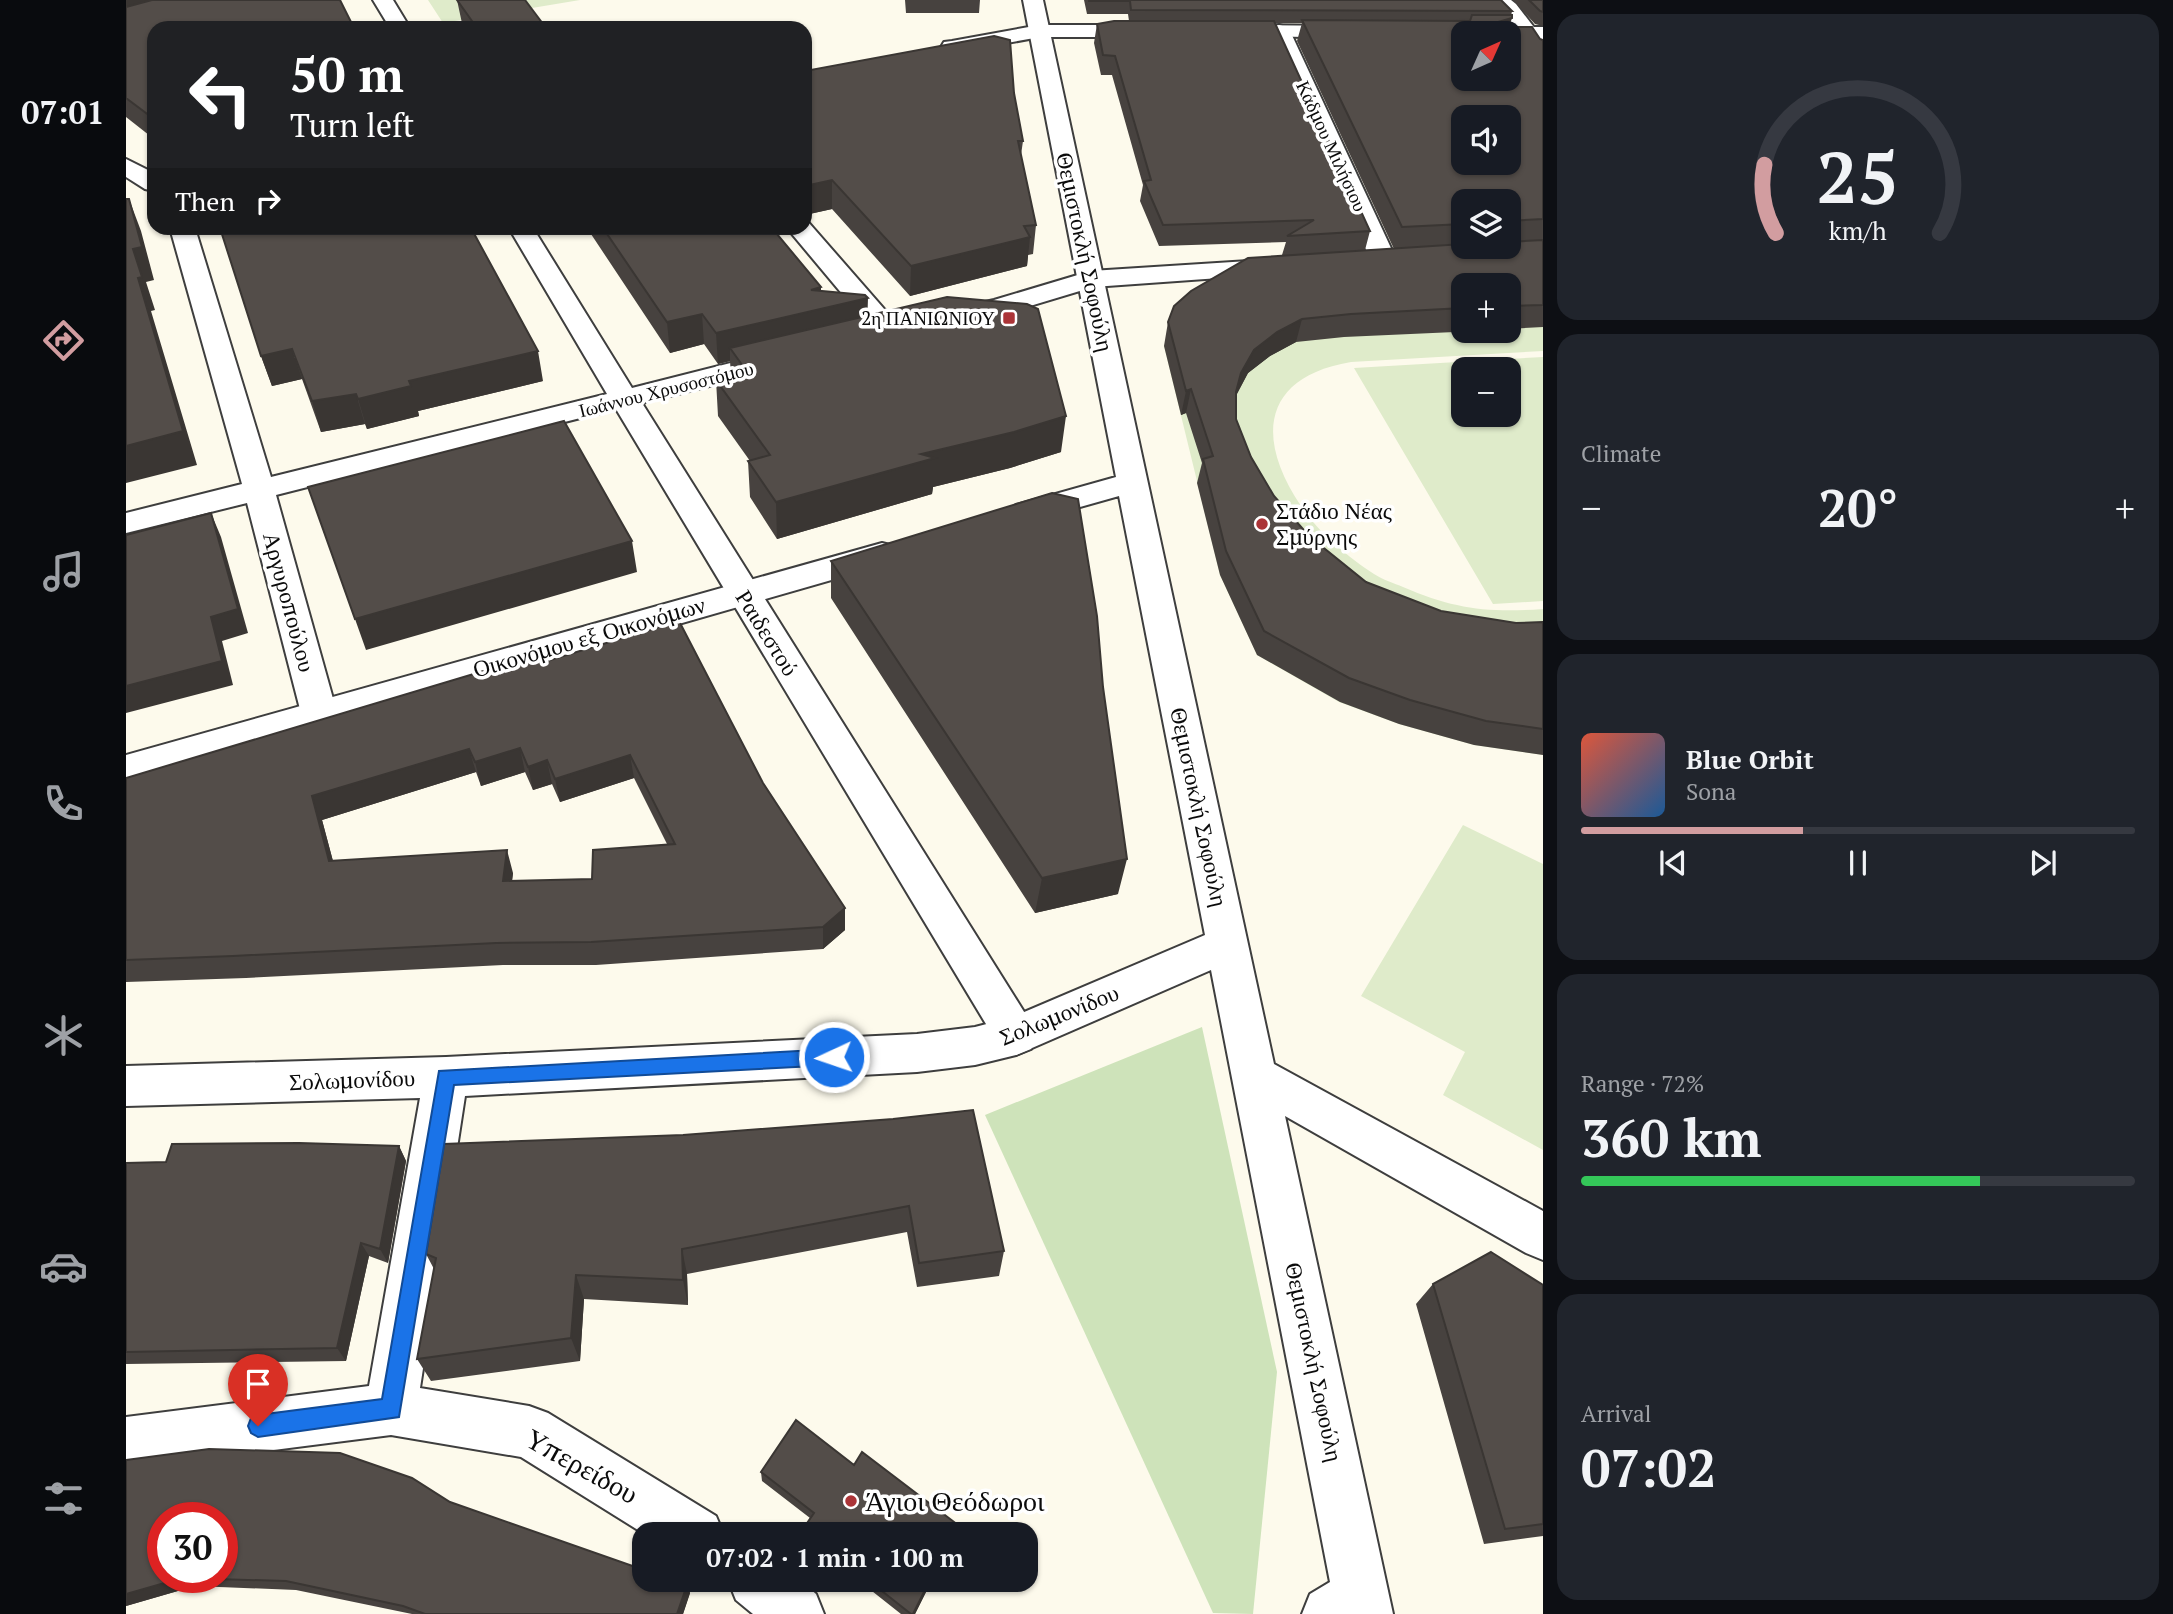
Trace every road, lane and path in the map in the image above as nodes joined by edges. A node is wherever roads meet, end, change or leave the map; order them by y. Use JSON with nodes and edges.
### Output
{"nodes":[{"id":1,"x":383,"y":0,"type":"edge"},
{"id":2,"x":1498,"y":0,"type":"edge"},
{"id":3,"x":396,"y":21,"type":"edge"},
{"id":4,"x":1039,"y":26,"type":"edge"},
{"id":5,"x":1172,"y":31,"type":"edge"},
{"id":6,"x":1212,"y":31,"type":"edge"},
{"id":7,"x":1279,"y":31,"type":"junction"},
{"id":8,"x":1376,"y":32,"type":"edge"},
{"id":9,"x":1535,"y":33,"type":"edge"},
{"id":10,"x":929,"y":51,"type":"edge"},
{"id":11,"x":1543,"y":54,"type":"edge"},
{"id":12,"x":126,"y":166,"type":"edge"},
{"id":13,"x":147,"y":180,"type":"edge"},
{"id":14,"x":184,"y":235,"type":"edge"},
{"id":15,"x":525,"y":235,"type":"edge"},
{"id":16,"x":808,"y":235,"type":"edge"},
{"id":17,"x":1384,"y":261,"type":"edge"},
{"id":18,"x":1304,"y":266,"type":"edge"},
{"id":19,"x":1090,"y":278,"type":"junction"},
{"id":20,"x":914,"y":326,"type":"junction"},
{"id":21,"x":863,"y":338,"type":"edge"},
{"id":22,"x":810,"y":352,"type":"edge"},
{"id":23,"x":625,"y":399,"type":"junction"},
{"id":24,"x":1133,"y":482,"type":"junction"},
{"id":25,"x":259,"y":490,"type":"junction"},
{"id":26,"x":998,"y":521,"type":"edge"},
{"id":27,"x":126,"y":523,"type":"edge"},
{"id":28,"x":904,"y":548,"type":"edge"},
{"id":29,"x":743,"y":594,"type":"junction"},
{"id":30,"x":319,"y":713,"type":"junction"},
{"id":31,"x":126,"y":769,"type":"edge"},
{"id":32,"x":1228,"y":944,"type":"junction"},
{"id":33,"x":1016,"y":1036,"type":"junction"},
{"id":34,"x":1255,"y":1076,"type":"junction"},
{"id":35,"x":446,"y":1077,"type":"junction"},
{"id":36,"x":126,"y":1086,"type":"edge"},
{"id":37,"x":1543,"y":1237,"type":"edge"},
{"id":38,"x":391,"y":1409,"type":"junction"},
{"id":39,"x":126,"y":1443,"type":"edge"},
{"id":40,"x":676,"y":1522,"type":"edge"},
{"id":41,"x":770,"y":1592,"type":"edge"},
{"id":42,"x":1352,"y":1608,"type":"edge"},
{"id":43,"x":796,"y":1614,"type":"edge"}],
"edges":[{"from":1,"to":3,"type":"street"},
{"from":2,"to":9,"type":"street"},
{"from":4,"to":5,"type":"street"},
{"from":4,"to":10,"type":"street"},
{"from":4,"to":19,"type":"street","name":"Θεμιστοκλή Σοφούλη"},
{"from":6,"to":7,"type":"street"},
{"from":7,"to":8,"type":"street"},
{"from":7,"to":17,"type":"street","name":"Κάδμου Μιλήσιου"},
{"from":9,"to":11,"type":"street"},
{"from":12,"to":13,"type":"street"},
{"from":14,"to":25,"type":"street","name":"Αργυροπούλου"},
{"from":15,"to":23,"type":"street","name":"Ραιδεστού"},
{"from":16,"to":20,"type":"street"},
{"from":18,"to":19,"type":"street"},
{"from":19,"to":20,"type":"street"},
{"from":19,"to":24,"type":"street","name":"Θεμιστοκλή Σοφούλη"},
{"from":20,"to":21,"type":"street"},
{"from":22,"to":23,"type":"street","name":"Ιωάννου Χρυσοστόμου"},
{"from":23,"to":25,"type":"street","name":"Ιωάννου Χρυσοστόμου"},
{"from":23,"to":29,"type":"street","name":"Ραιδεστού"},
{"from":24,"to":26,"type":"street"},
{"from":24,"to":32,"type":"street","name":"Θεμιστοκλή Σοφούλη"},
{"from":25,"to":27,"type":"street","name":"Ιωάννου Χρυσοστόμου"},
{"from":25,"to":30,"type":"street","name":"Αργυροπούλου"},
{"from":28,"to":29,"type":"street","name":"Οικονόμου εξ Οικονόμων"},
{"from":29,"to":30,"type":"street","name":"Οικονόμου εξ Οικονόμων"},
{"from":29,"to":33,"type":"street","name":"Ραιδεστού"},
{"from":30,"to":31,"type":"street","name":"Οικονόμου εξ Οικονόμων"},
{"from":32,"to":33,"type":"street","name":"Σολωμονίδου"},
{"from":32,"to":34,"type":"street","name":"Θεμιστοκλή Σοφούλη"},
{"from":33,"to":35,"type":"street","name":"Σολωμονίδου"},
{"from":34,"to":37,"type":"street"},
{"from":34,"to":42,"type":"street","name":"Θεμιστοκλή Σοφούλη"},
{"from":35,"to":36,"type":"street","name":"Σολωμονίδου"},
{"from":35,"to":38,"type":"street"},
{"from":38,"to":39,"type":"street","name":"Υπερείδου"},
{"from":38,"to":40,"type":"street","name":"Υπερείδου"},
{"from":41,"to":43,"type":"street"}]}
